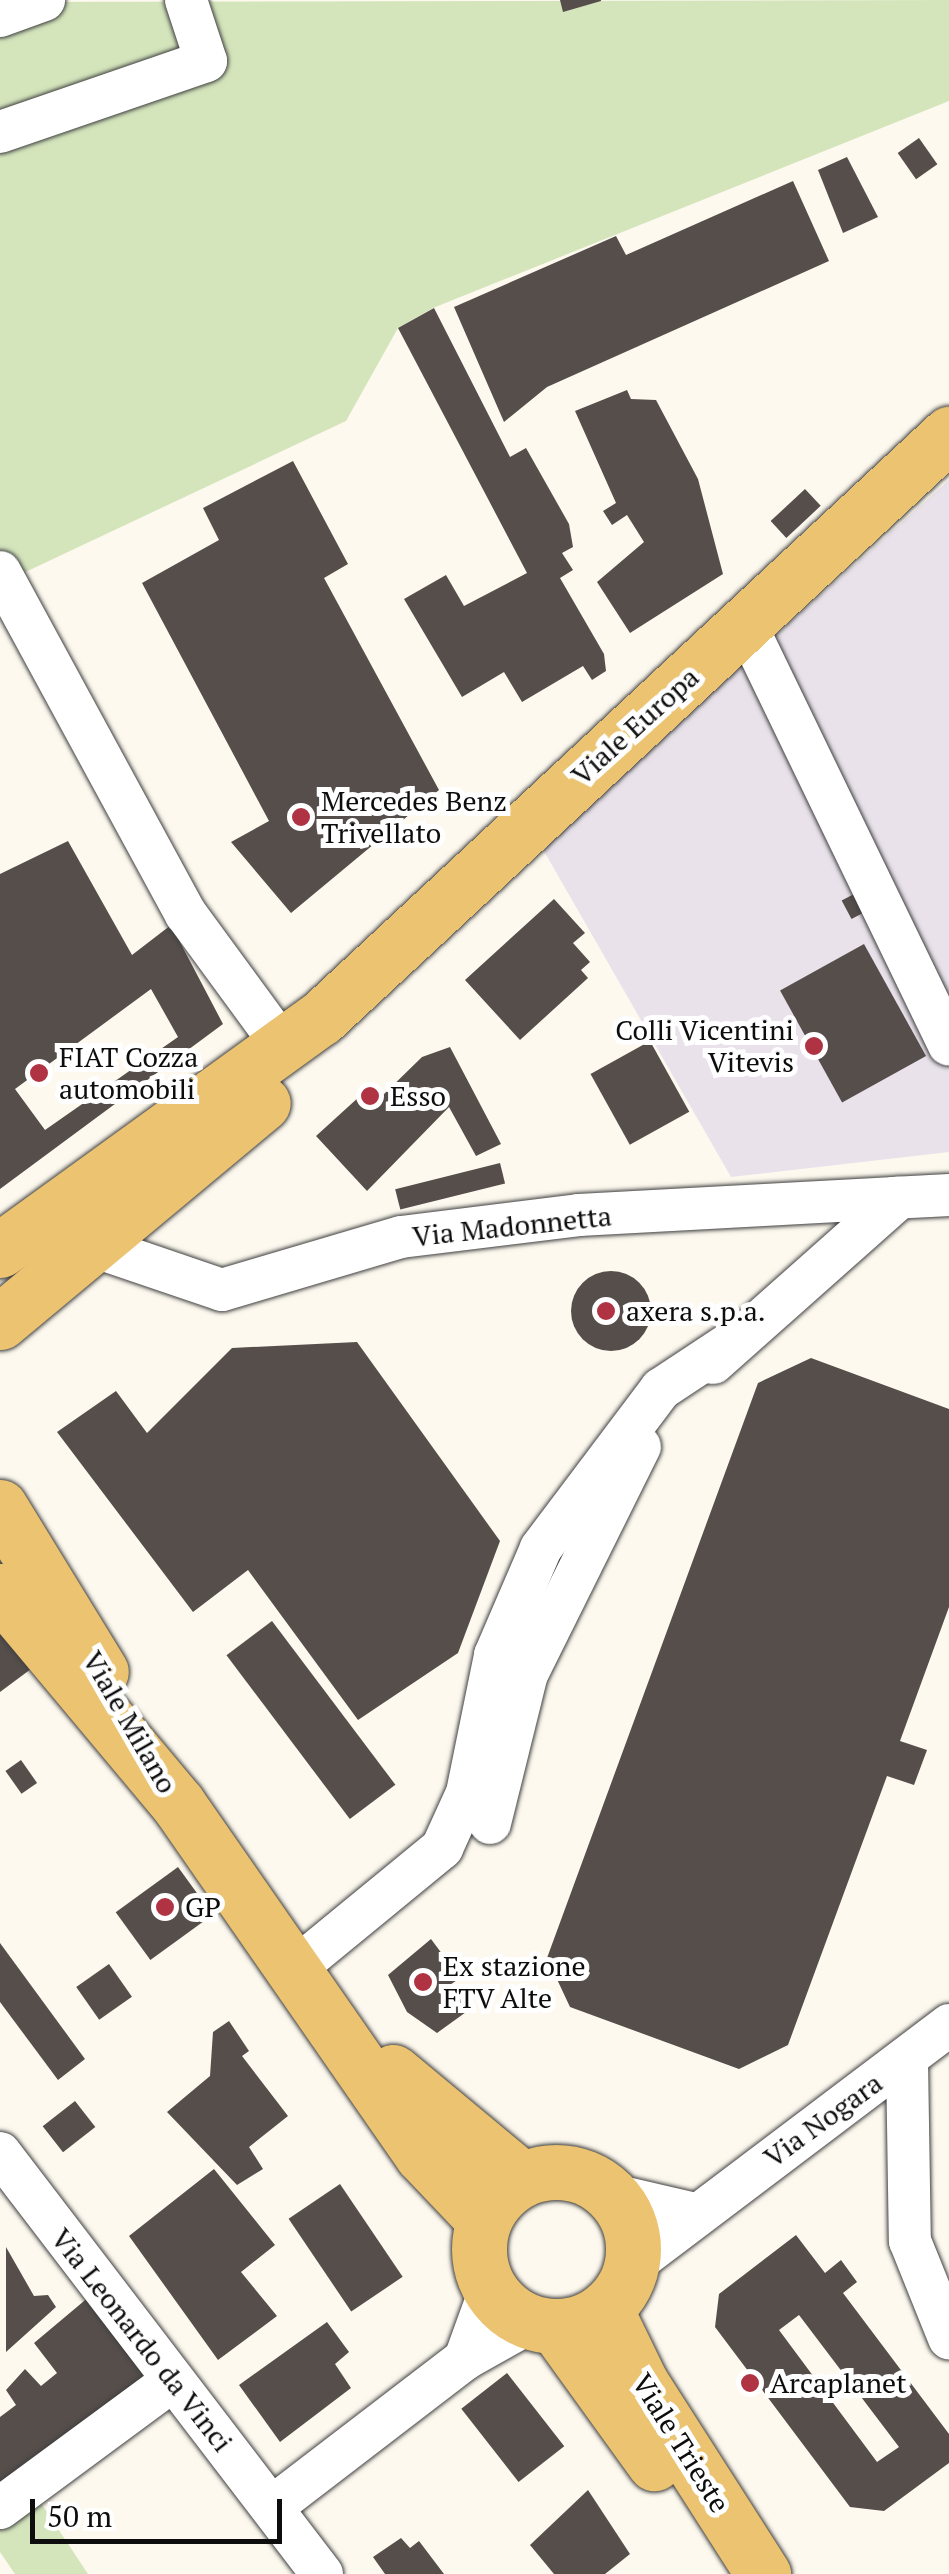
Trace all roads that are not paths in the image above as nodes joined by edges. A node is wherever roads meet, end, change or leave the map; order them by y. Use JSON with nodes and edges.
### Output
{"nodes":[{"id":1,"x":44,"y":0,"type":"edge"},
{"id":2,"x":186,"y":0,"type":"edge"},
{"id":3,"x":0,"y":16,"type":"edge"},
{"id":4,"x":0,"y":132,"type":"edge"},
{"id":5,"x":949,"y":434,"type":"edge"},
{"id":6,"x":0,"y":572,"type":"edge"},
{"id":7,"x":746,"y":625,"type":"junction"},
{"id":8,"x":302,"y":1032,"type":"junction"},
{"id":9,"x":949,"y":1045,"type":"edge"},
{"id":10,"x":949,"y":1195,"type":"edge"},
{"id":11,"x":900,"y":1198,"type":"junction"},
{"id":12,"x":90,"y":1245,"type":"junction"},
{"id":13,"x":0,"y":1250,"type":"edge"},
{"id":14,"x":0,"y":1322,"type":"edge"},
{"id":15,"x":732,"y":1342,"type":"junction"},
{"id":16,"x":0,"y":1507,"type":"edge"},
{"id":17,"x":0,"y":1591,"type":"edge"},
{"id":18,"x":178,"y":1804,"type":"junction"},
{"id":19,"x":490,"y":1823,"type":"dead end"},
{"id":20,"x":298,"y":1967,"type":"junction"},
{"id":21,"x":329,"y":2012,"type":"junction"},
{"id":22,"x":949,"y":2024,"type":"edge"},
{"id":23,"x":907,"y":2060,"type":"junction"},
{"id":24,"x":0,"y":2154,"type":"edge"},
{"id":25,"x":522,"y":2179,"type":"junction"},
{"id":26,"x":613,"y":2196,"type":"junction"},
{"id":27,"x":695,"y":2214,"type":"junction"},
{"id":28,"x":484,"y":2220,"type":"junction"},
{"id":29,"x":563,"y":2302,"type":"junction"},
{"id":30,"x":949,"y":2338,"type":"edge"},
{"id":31,"x":171,"y":2382,"type":"junction"},
{"id":32,"x":272,"y":2507,"type":"junction"},
{"id":33,"x":0,"y":2508,"type":"edge"},
{"id":34,"x":322,"y":2574,"type":"edge"},
{"id":35,"x":738,"y":2574,"type":"edge"},
{"id":36,"x":763,"y":2574,"type":"edge"}],
"edges":[{"from":1,"to":3,"type":"street"},
{"from":2,"to":4,"type":"street"},
{"from":5,"to":7,"type":"main road","name":"Viale Europa"},
{"from":6,"to":8,"type":"street"},
{"from":7,"to":8,"type":"main road","name":"Viale Europa"},
{"from":7,"to":9,"type":"street"},
{"from":8,"to":12,"type":"main road","name":"Viale Europa"},
{"from":8,"to":13,"type":"main road","name":"Viale Europa"},
{"from":10,"to":11,"type":"street","name":"Via Madonnetta"},
{"from":11,"to":12,"type":"street","name":"Via Madonnetta"},
{"from":11,"to":15,"type":"street"},
{"from":12,"to":14,"type":"main road","name":"Viale Europa"},
{"from":15,"to":19,"type":"street"},
{"from":15,"to":20,"type":"street"},
{"from":16,"to":18,"type":"main road","name":"Viale Milano"},
{"from":17,"to":18,"type":"main road","name":"Viale Milano"},
{"from":18,"to":20,"type":"main road"},
{"from":20,"to":21,"type":"main road"},
{"from":21,"to":25,"type":"main road"},
{"from":21,"to":28,"type":"main road"},
{"from":22,"to":23,"type":"street","name":"Via Nogara"},
{"from":23,"to":27,"type":"street","name":"Via Nogara"},
{"from":23,"to":30,"type":"street"},
{"from":24,"to":31,"type":"street","name":"Via Leonardo da Vinci"},
{"from":25,"to":26,"type":"main road"},
{"from":25,"to":28,"type":"main road"},
{"from":26,"to":27,"type":"street"},
{"from":26,"to":29,"type":"main road","name":"Viale Trieste"},
{"from":27,"to":29,"type":"street","name":"Via Nogara"},
{"from":28,"to":29,"type":"main road","name":"Viale Trieste"},
{"from":29,"to":32,"type":"street"},
{"from":29,"to":35,"type":"main road","name":"Viale Trieste"},
{"from":29,"to":36,"type":"main road","name":"Viale Trieste"},
{"from":31,"to":32,"type":"street","name":"Via Leonardo da Vinci"},
{"from":31,"to":33,"type":"street"},
{"from":32,"to":34,"type":"street","name":"Via Leonardo da Vinci"}]}
